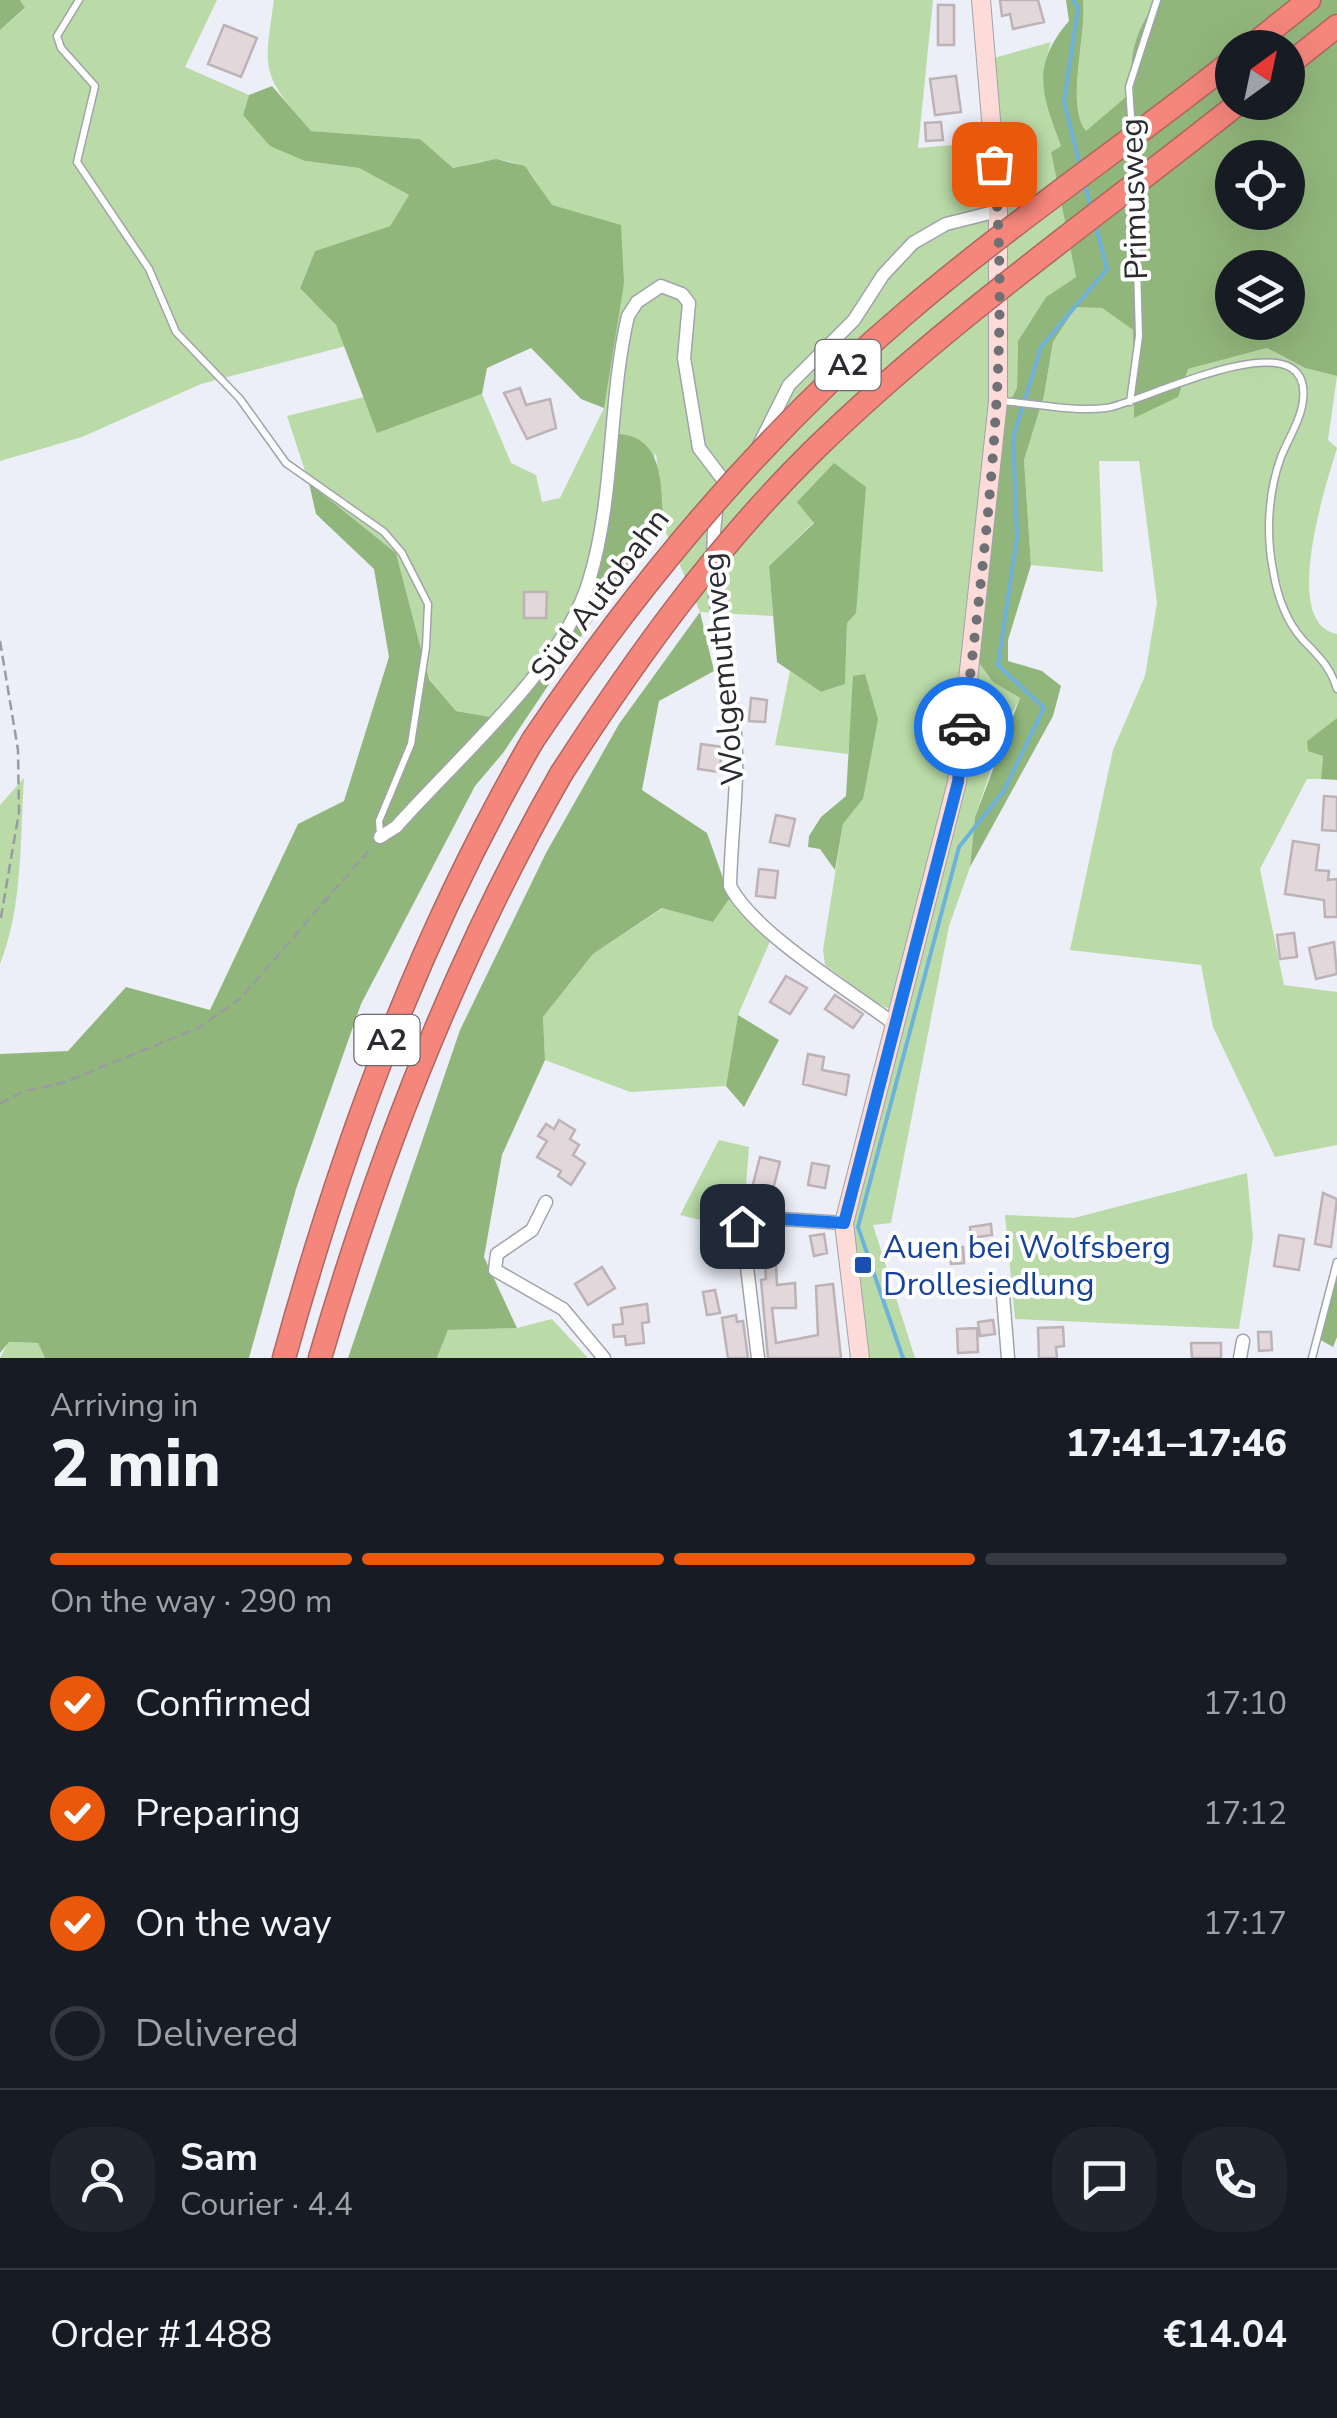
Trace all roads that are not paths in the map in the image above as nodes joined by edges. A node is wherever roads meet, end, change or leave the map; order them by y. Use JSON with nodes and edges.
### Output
{"nodes":[{"id":1,"x":78,"y":0,"type":"edge"},
{"id":2,"x":981,"y":0,"type":"edge"},
{"id":3,"x":1157,"y":0,"type":"edge"},
{"id":4,"x":1309,"y":0,"type":"edge"},
{"id":5,"x":1337,"y":26,"type":"edge"},
{"id":6,"x":1272,"y":30,"type":"edge"},
{"id":7,"x":1305,"y":51,"type":"edge"},
{"id":8,"x":1215,"y":74,"type":"edge"},
{"id":9,"x":1217,"y":120,"type":"edge"},
{"id":10,"x":998,"y":212,"type":"junction"},
{"id":11,"x":998,"y":401,"type":"junction"},
{"id":12,"x":1130,"y":402,"type":"junction"},
{"id":13,"x":721,"y":477,"type":"junction"},
{"id":14,"x":1337,"y":689,"type":"edge"},
{"id":15,"x":380,"y":837,"type":"joint"},
{"id":16,"x":893,"y":1023,"type":"junction"},
{"id":17,"x":546,"y":1202,"type":"dead end"},
{"id":18,"x":844,"y":1223,"type":"junction"},
{"id":19,"x":1337,"y":1262,"type":"edge"},
{"id":20,"x":1002,"y":1283,"type":"dead end"},
{"id":21,"x":1243,"y":1340,"type":"dead end"},
{"id":22,"x":284,"y":1358,"type":"edge"},
{"id":23,"x":320,"y":1358,"type":"edge"},
{"id":24,"x":604,"y":1358,"type":"edge"},
{"id":25,"x":758,"y":1358,"type":"edge"},
{"id":26,"x":860,"y":1358,"type":"edge"},
{"id":27,"x":1008,"y":1358,"type":"edge"},
{"id":28,"x":1240,"y":1358,"type":"edge"},
{"id":29,"x":1312,"y":1358,"type":"edge"}],
"edges":[{"from":1,"to":15,"type":"lane"},
{"from":2,"to":10,"type":"street"},
{"from":3,"to":12,"type":"lane","name":"Primusweg"},
{"from":4,"to":6,"type":"highway"},
{"from":5,"to":7,"type":"highway"},
{"from":8,"to":22,"type":"highway","name":"Süd Autobahn","number":"A2","bridge":true},
{"from":9,"to":23,"type":"highway","name":"Süd Autobahn","number":"A2","bridge":true},
{"from":10,"to":11,"type":"street"},
{"from":10,"to":13,"type":"street"},
{"from":11,"to":12,"type":"lane"},
{"from":11,"to":16,"type":"street"},
{"from":12,"to":14,"type":"lane"},
{"from":13,"to":15,"type":"street"},
{"from":13,"to":16,"type":"street","name":"Wolgemuthweg"},
{"from":16,"to":18,"type":"street"},
{"from":17,"to":24,"type":"street"},
{"from":18,"to":25,"type":"street"},
{"from":18,"to":26,"type":"street"},
{"from":19,"to":29,"type":"lane"},
{"from":20,"to":27,"type":"street"},
{"from":21,"to":28,"type":"street"}]}
